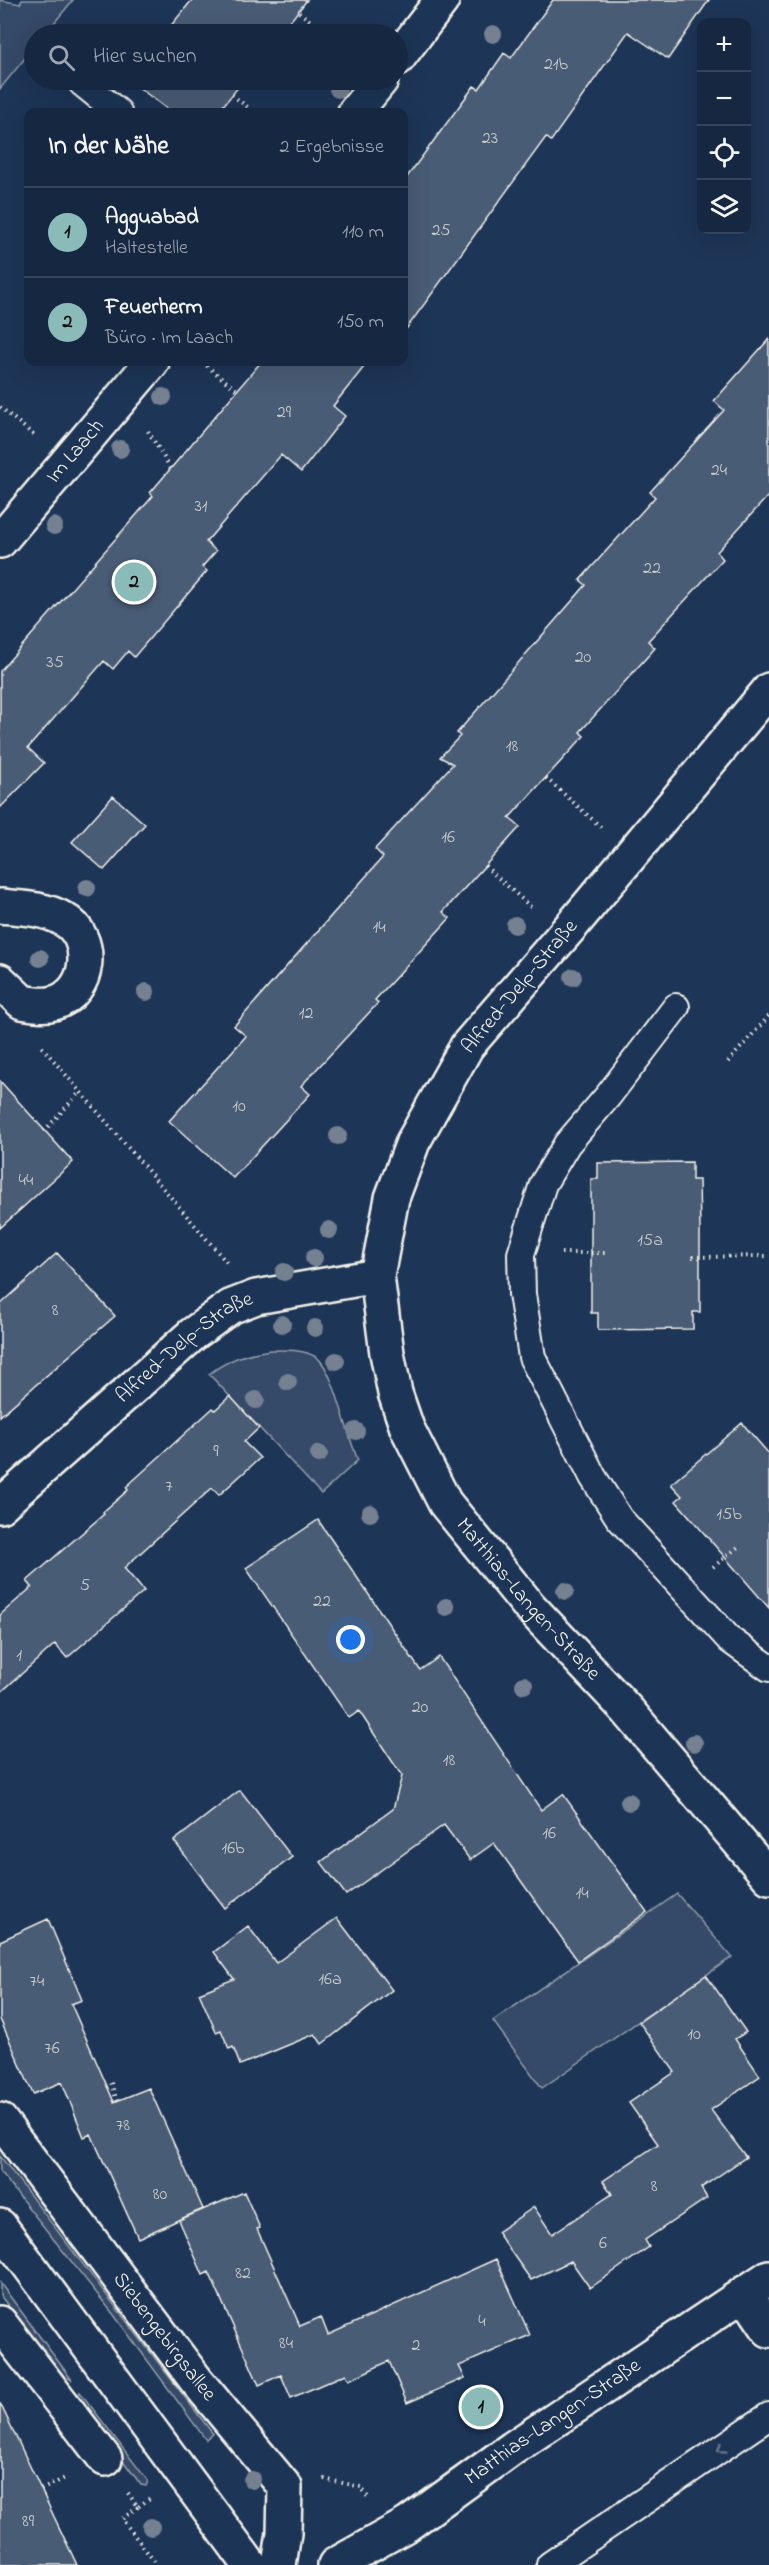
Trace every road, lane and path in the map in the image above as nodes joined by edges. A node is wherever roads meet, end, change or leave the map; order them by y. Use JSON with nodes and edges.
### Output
{"nodes":[{"id":1,"x":442,"y":0,"type":"edge"},
{"id":2,"x":299,"y":12,"type":"dead end"},
{"id":3,"x":314,"y":24,"type":"edge"},
{"id":4,"x":408,"y":45,"type":"edge"},
{"id":5,"x":91,"y":90,"type":"edge"},
{"id":6,"x":373,"y":90,"type":"edge"},
{"id":7,"x":232,"y":95,"type":"dead end"},
{"id":8,"x":113,"y":108,"type":"edge"},
{"id":9,"x":249,"y":108,"type":"edge"},
{"id":10,"x":358,"y":108,"type":"edge"},
{"id":11,"x":149,"y":366,"type":"edge"},
{"id":12,"x":207,"y":366,"type":"edge"},
{"id":13,"x":238,"y":391,"type":"dead end"},
{"id":14,"x":0,"y":541,"type":"edge"},
{"id":15,"x":769,"y":690,"type":"edge"},
{"id":16,"x":546,"y":778,"type":"dead end"},
{"id":17,"x":632,"y":854,"type":"junction"},
{"id":18,"x":485,"y":866,"type":"dead end"},
{"id":19,"x":0,"y":906,"type":"edge"},
{"id":20,"x":562,"y":935,"type":"junction"},
{"id":21,"x":11,"y":991,"type":"edge"},
{"id":22,"x":676,"y":1007,"type":"dead end"},
{"id":23,"x":769,"y":1016,"type":"edge"},
{"id":24,"x":728,"y":1062,"type":"dead end"},
{"id":25,"x":80,"y":1092,"type":"junction"},
{"id":26,"x":44,"y":1131,"type":"dead end"},
{"id":27,"x":608,"y":1253,"type":"dead end"},
{"id":28,"x":521,"y":1254,"type":"junction"},
{"id":29,"x":769,"y":1256,"type":"edge"},
{"id":30,"x":692,"y":1257,"type":"dead end"},
{"id":31,"x":377,"y":1276,"type":"junction"},
{"id":32,"x":256,"y":1297,"type":"junction"},
{"id":33,"x":0,"y":1506,"type":"edge"},
{"id":34,"x":769,"y":1668,"type":"edge"},
{"id":35,"x":767,"y":1870,"type":"edge"},
{"id":36,"x":111,"y":2083,"type":"dead end"},
{"id":37,"x":117,"y":2101,"type":"dead end"},
{"id":38,"x":0,"y":2120,"type":"edge"},
{"id":39,"x":0,"y":2226,"type":"edge"},
{"id":40,"x":757,"y":2285,"type":"edge"},
{"id":41,"x":0,"y":2323,"type":"edge"},
{"id":42,"x":769,"y":2330,"type":"edge"},
{"id":43,"x":769,"y":2416,"type":"edge"},
{"id":44,"x":105,"y":2459,"type":"dead end"},
{"id":45,"x":319,"y":2477,"type":"dead end"},
{"id":46,"x":138,"y":2507,"type":"dead end"},
{"id":47,"x":393,"y":2534,"type":"junction"},
{"id":48,"x":157,"y":2565,"type":"edge"},
{"id":49,"x":250,"y":2565,"type":"edge"},
{"id":50,"x":279,"y":2565,"type":"edge"},
{"id":51,"x":335,"y":2565,"type":"edge"},
{"id":52,"x":550,"y":2565,"type":"edge"}],
"edges":[{"from":1,"to":4,"type":"street"},
{"from":2,"to":3,"type":"path"},
{"from":5,"to":8,"type":"lane"},
{"from":6,"to":10,"type":"street"},
{"from":7,"to":9,"type":"path"},
{"from":11,"to":14,"type":"street","name":"Im Laach"},
{"from":12,"to":13,"type":"path"},
{"from":15,"to":17,"type":"street","name":"Alfred-Delp-Straße"},
{"from":16,"to":17,"type":"path"},
{"from":17,"to":20,"type":"street","name":"Alfred-Delp-Straße"},
{"from":18,"to":20,"type":"path"},
{"from":19,"to":21,"type":"street"},
{"from":20,"to":31,"type":"street","name":"Alfred-Delp-Straße"},
{"from":21,"to":25,"type":"path"},
{"from":22,"to":28,"type":"lane"},
{"from":23,"to":24,"type":"path"},
{"from":25,"to":26,"type":"path"},
{"from":25,"to":32,"type":"path"},
{"from":27,"to":28,"type":"path"},
{"from":28,"to":34,"type":"lane"},
{"from":29,"to":30,"type":"path"},
{"from":31,"to":32,"type":"street","name":"Alfred-Delp-Straße"},
{"from":31,"to":35,"type":"street","name":"Matthias-Langen-Straße"},
{"from":32,"to":33,"type":"street","name":"Alfred-Delp-Straße"},
{"from":36,"to":37,"type":"path"},
{"from":38,"to":50,"type":"street","name":"Siebengebirgsallee"},
{"from":39,"to":49,"type":"street"},
{"from":40,"to":42,"type":"street"},
{"from":40,"to":47,"type":"street","name":"Matthias-Langen-Straße"},
{"from":41,"to":44,"type":"street"},
{"from":43,"to":52,"type":"lane","one_way":true},
{"from":45,"to":47,"type":"path"},
{"from":46,"to":48,"type":"path"},
{"from":47,"to":51,"type":"street","name":"Matthias-Langen-Straße"}]}
